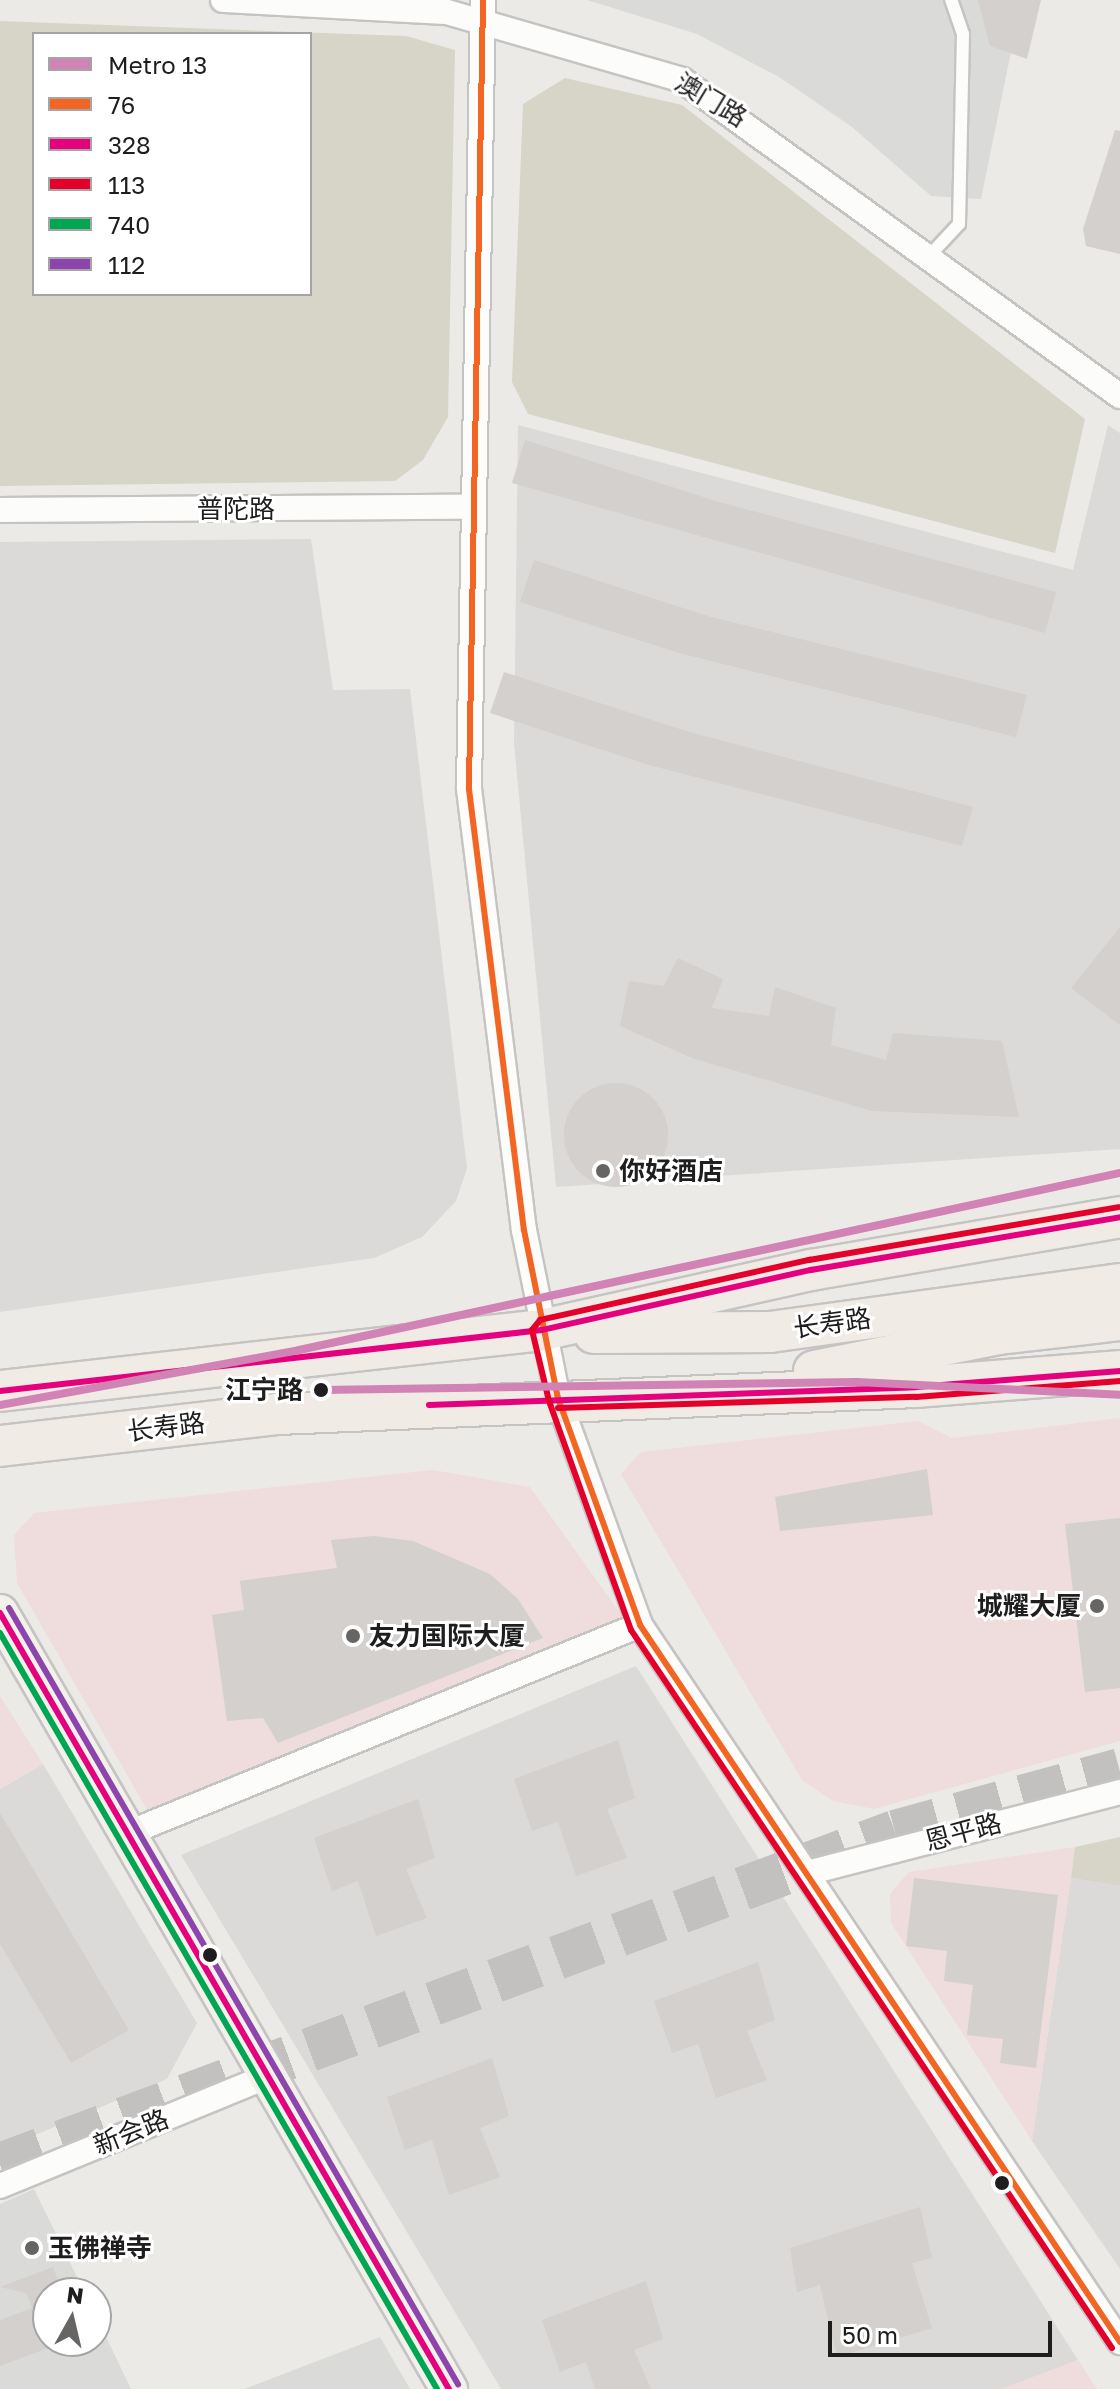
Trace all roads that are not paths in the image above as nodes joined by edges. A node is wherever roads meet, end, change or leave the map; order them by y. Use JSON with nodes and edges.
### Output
{"nodes":[{"id":1,"x":223,"y":0,"type":"edge"},
{"id":2,"x":951,"y":0,"type":"edge"},
{"id":3,"x":483,"y":10,"type":"edge"},
{"id":4,"x":931,"y":254,"type":"junction"},
{"id":5,"x":1120,"y":396,"type":"edge"},
{"id":6,"x":472,"y":507,"type":"junction"},
{"id":7,"x":0,"y":510,"type":"edge"},
{"id":8,"x":1120,"y":1217,"type":"edge"},
{"id":9,"x":1120,"y":1284,"type":"edge"},
{"id":10,"x":1120,"y":1320,"type":"edge"},
{"id":11,"x":542,"y":1330,"type":"junction"},
{"id":12,"x":1120,"y":1371,"type":"edge"},
{"id":13,"x":716,"y":1390,"type":"junction"},
{"id":14,"x":0,"y":1391,"type":"edge"},
{"id":15,"x":558,"y":1398,"type":"junction"},
{"id":16,"x":0,"y":1446,"type":"edge"},
{"id":17,"x":0,"y":1613,"type":"edge"},
{"id":18,"x":640,"y":1625,"type":"junction"},
{"id":19,"x":1120,"y":1792,"type":"edge"},
{"id":20,"x":126,"y":1834,"type":"junction"},
{"id":21,"x":807,"y":1873,"type":"junction"},
{"id":22,"x":263,"y":2078,"type":"junction"},
{"id":23,"x":0,"y":2186,"type":"edge"},
{"id":24,"x":1120,"y":2342,"type":"edge"},
{"id":25,"x":449,"y":2389,"type":"edge"}],
"edges":[{"from":1,"to":3,"type":"street","name":"澳门路"},
{"from":2,"to":4,"type":"lane"},
{"from":3,"to":4,"type":"street","name":"澳门路"},
{"from":3,"to":6,"type":"street"},
{"from":4,"to":5,"type":"street","name":"澳门路"},
{"from":6,"to":7,"type":"street","name":"普陀路"},
{"from":6,"to":11,"type":"street"},
{"from":8,"to":11,"type":"main road","name":"长寿路"},
{"from":9,"to":11,"type":"main road","name":"长寿路"},
{"from":10,"to":13,"type":"main road","name":"长寿路"},
{"from":11,"to":14,"type":"main road","name":"长寿路"},
{"from":11,"to":15,"type":"street"},
{"from":12,"to":13,"type":"main road","name":"长寿路"},
{"from":13,"to":15,"type":"main road","name":"长寿路"},
{"from":15,"to":16,"type":"main road","name":"长寿路"},
{"from":15,"to":18,"type":"street"},
{"from":17,"to":20,"type":"main road"},
{"from":18,"to":20,"type":"street"},
{"from":18,"to":21,"type":"street"},
{"from":19,"to":21,"type":"street","name":"恩平路"},
{"from":20,"to":22,"type":"main road"},
{"from":21,"to":24,"type":"street"},
{"from":22,"to":23,"type":"street","name":"新会路"},
{"from":22,"to":25,"type":"main road"}]}
